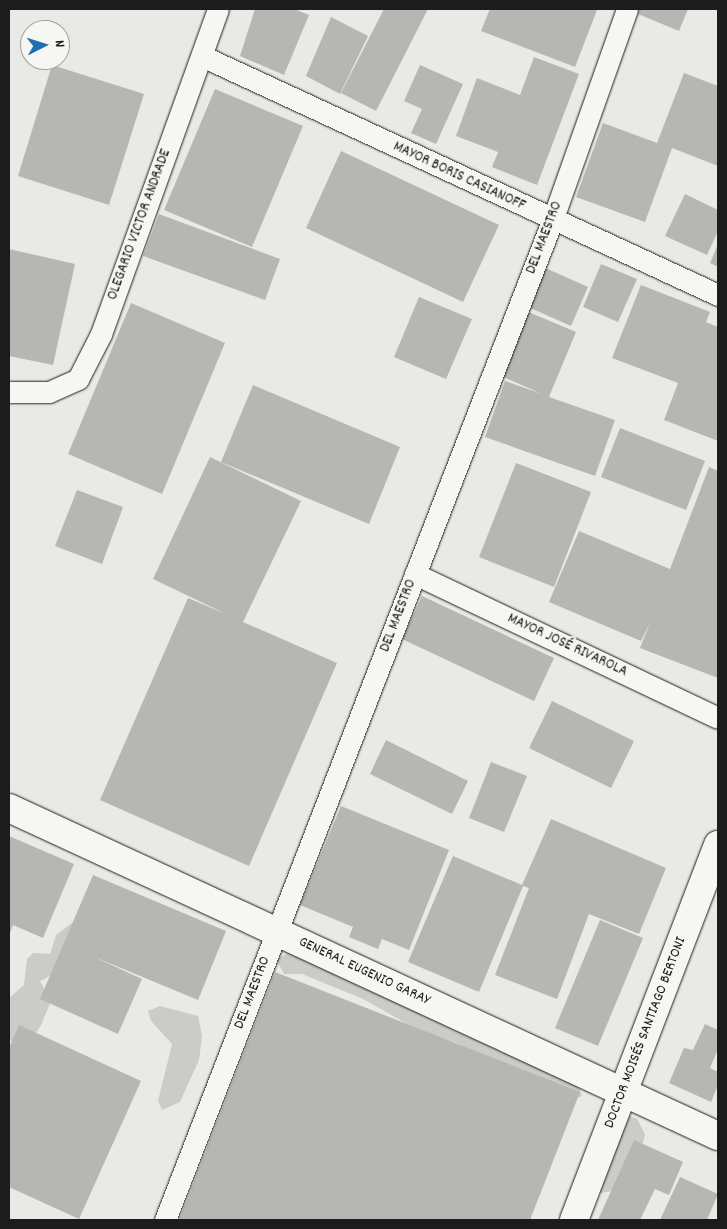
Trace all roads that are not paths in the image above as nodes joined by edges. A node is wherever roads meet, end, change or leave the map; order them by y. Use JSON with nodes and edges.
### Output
{"nodes":[{"id":1,"x":218,"y":9,"type":"edge"},
{"id":2,"x":627,"y":9,"type":"edge"},
{"id":3,"x":202,"y":56,"type":"junction"},
{"id":4,"x":552,"y":221,"type":"junction"},
{"id":5,"x":718,"y":295,"type":"edge"},
{"id":6,"x":13,"y":394,"type":"edge"},
{"id":7,"x":415,"y":574,"type":"junction"},
{"id":8,"x":718,"y":718,"type":"edge"},
{"id":9,"x":9,"y":808,"type":"edge"},
{"id":10,"x":718,"y":845,"type":"edge"},
{"id":11,"x":277,"y":932,"type":"junction"},
{"id":12,"x":623,"y":1095,"type":"junction"},
{"id":13,"x":718,"y":1136,"type":"edge"},
{"id":14,"x":165,"y":1220,"type":"edge"},
{"id":15,"x":574,"y":1220,"type":"edge"}],
"edges":[{"from":1,"to":3,"type":"street","name":"OLEGARIO VICTOR ANDRADE"},
{"from":2,"to":4,"type":"street","name":"DEL MAESTRO"},
{"from":3,"to":4,"type":"street","name":"MAYOR BORIS CASIANOFF"},
{"from":3,"to":6,"type":"street","name":"OLEGARIO VICTOR ANDRADE"},
{"from":4,"to":5,"type":"street","name":"MAYOR BORIS CASIANOFF"},
{"from":4,"to":7,"type":"street","name":"DEL MAESTRO"},
{"from":7,"to":8,"type":"street","name":"MAYOR JOSÉ RIVAROLA"},
{"from":7,"to":11,"type":"street","name":"DEL MAESTRO"},
{"from":9,"to":11,"type":"street","name":"GENERAL EUGENIO GARAY"},
{"from":10,"to":12,"type":"street","name":"DOCTOR MOISÉS SANTIAGO BERTONI"},
{"from":11,"to":12,"type":"street","name":"GENERAL EUGENIO GARAY"},
{"from":11,"to":14,"type":"street","name":"DEL MAESTRO"},
{"from":12,"to":13,"type":"street","name":"GENERAL EUGENIO GARAY"},
{"from":12,"to":15,"type":"street","name":"DOCTOR MOISÉS SANTIAGO BERTONI"}]}
